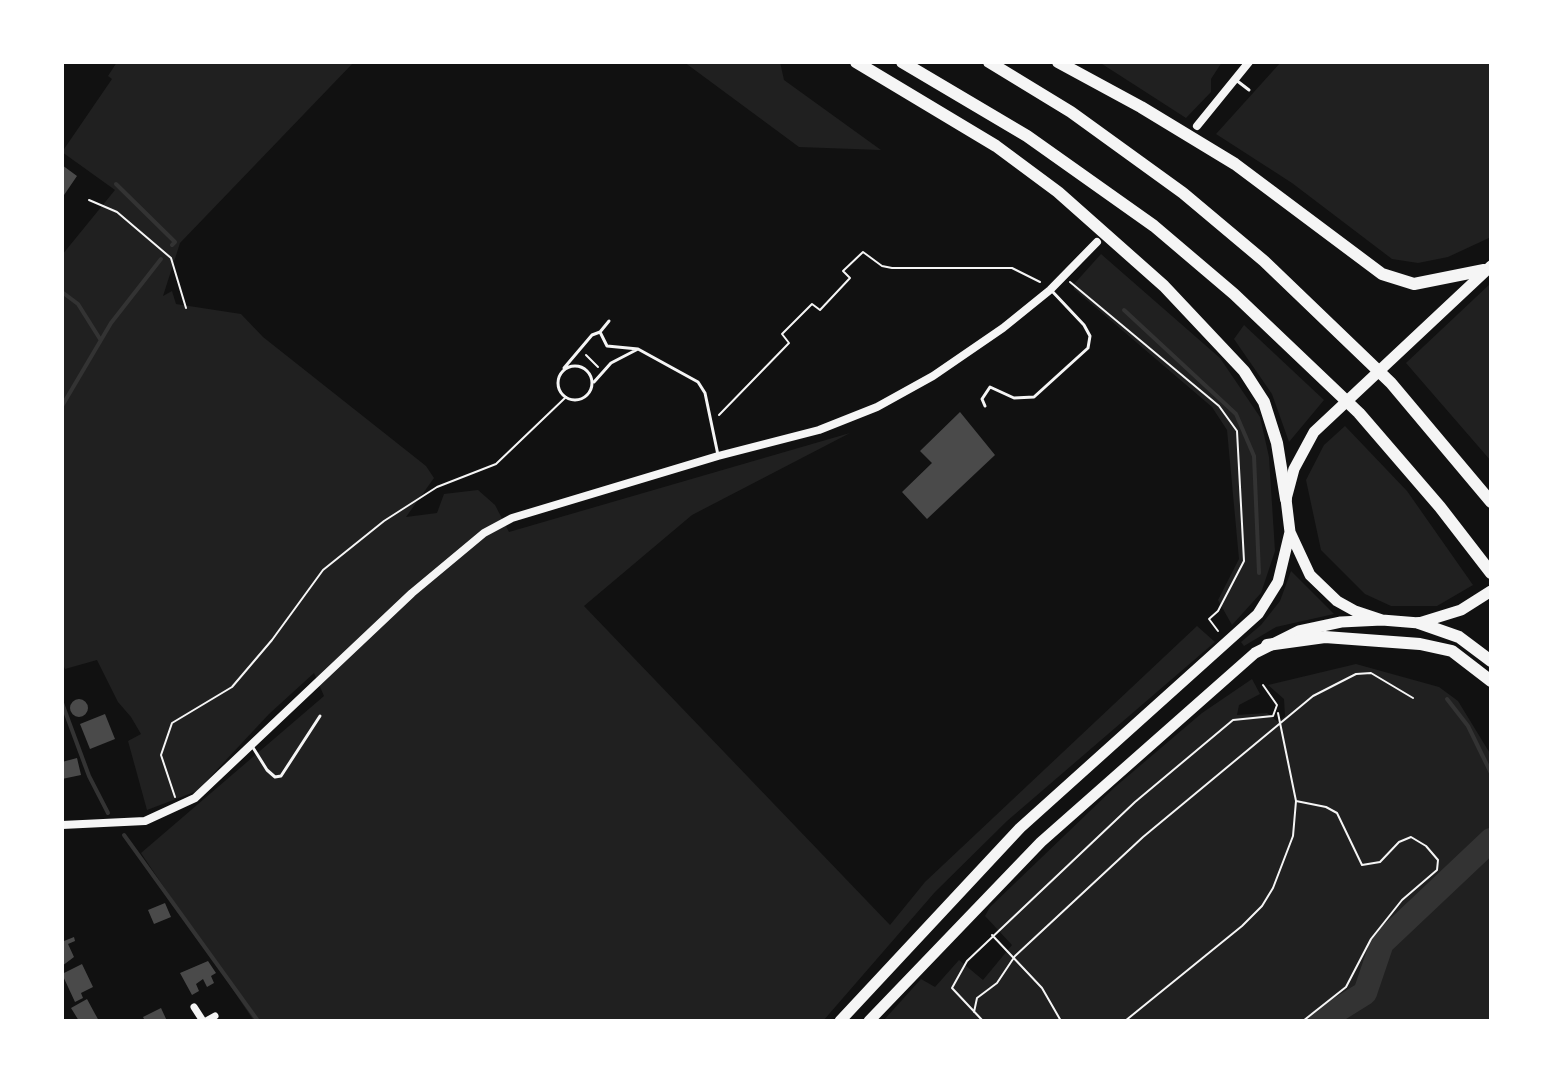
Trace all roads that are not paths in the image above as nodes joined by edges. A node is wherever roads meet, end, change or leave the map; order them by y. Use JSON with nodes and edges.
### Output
{"nodes":[{"id":1,"x":856,"y":62,"type":"edge"},
{"id":2,"x":902,"y":62,"type":"edge"},
{"id":3,"x":989,"y":62,"type":"edge"},
{"id":4,"x":1058,"y":62,"type":"edge"},
{"id":5,"x":1249,"y":62,"type":"edge"},
{"id":6,"x":1235,"y":80,"type":"junction"},
{"id":7,"x":1249,"y":90,"type":"dead end"},
{"id":8,"x":1197,"y":126,"type":"dead end"},
{"id":9,"x":1097,"y":242,"type":"dead end"},
{"id":10,"x":1488,"y":268,"type":"edge"},
{"id":11,"x":1050,"y":290,"type":"junction"},
{"id":12,"x":609,"y":321,"type":"dead end"},
{"id":13,"x":600,"y":332,"type":"junction"},
{"id":14,"x":638,"y":349,"type":"junction"},
{"id":15,"x":562,"y":371,"type":"junction"},
{"id":16,"x":592,"y":383,"type":"junction"},
{"id":17,"x":985,"y":406,"type":"dead end"},
{"id":18,"x":718,"y":456,"type":"junction"},
{"id":19,"x":1286,"y":499,"type":"junction"},
{"id":20,"x":1491,"y":502,"type":"edge"},
{"id":21,"x":1290,"y":532,"type":"junction"},
{"id":22,"x":1490,"y":572,"type":"edge"},
{"id":23,"x":1491,"y":591,"type":"edge"},
{"id":24,"x":1382,"y":620,"type":"junction"},
{"id":25,"x":1419,"y":623,"type":"junction"},
{"id":26,"x":1267,"y":645,"type":"junction"},
{"id":27,"x":1491,"y":661,"type":"edge"},
{"id":28,"x":1491,"y":681,"type":"edge"},
{"id":29,"x":320,"y":716,"type":"dead end"},
{"id":30,"x":250,"y":742,"type":"junction"},
{"id":31,"x":62,"y":825,"type":"edge"},
{"id":32,"x":194,"y":1007,"type":"dead end"},
{"id":33,"x":215,"y":1016,"type":"dead end"},
{"id":34,"x":204,"y":1021,"type":"edge"},
{"id":35,"x":840,"y":1021,"type":"edge"},
{"id":36,"x":869,"y":1021,"type":"edge"}],
"edges":[{"from":1,"to":19,"type":"highway"},
{"from":2,"to":22,"type":"highway"},
{"from":3,"to":20,"type":"highway"},
{"from":4,"to":10,"type":"highway"},
{"from":5,"to":6,"type":"street"},
{"from":6,"to":7,"type":"lane"},
{"from":6,"to":8,"type":"street"},
{"from":9,"to":11,"type":"street"},
{"from":10,"to":19,"type":"main road"},
{"from":11,"to":17,"type":"lane"},
{"from":11,"to":18,"type":"street"},
{"from":12,"to":13,"type":"lane"},
{"from":13,"to":14,"type":"lane"},
{"from":13,"to":15,"type":"lane"},
{"from":14,"to":16,"type":"lane"},
{"from":14,"to":18,"type":"lane"},
{"from":15,"to":16,"type":"lane"},
{"from":15,"to":16,"type":"lane"},
{"from":18,"to":30,"type":"street"},
{"from":19,"to":21,"type":"main road"},
{"from":21,"to":24,"type":"main road"},
{"from":21,"to":35,"type":"main road"},
{"from":23,"to":25,"type":"main road"},
{"from":24,"to":25,"type":"main road"},
{"from":24,"to":26,"type":"main road"},
{"from":25,"to":27,"type":"highway"},
{"from":26,"to":28,"type":"highway"},
{"from":26,"to":36,"type":"main road"},
{"from":29,"to":30,"type":"lane"},
{"from":30,"to":31,"type":"street"},
{"from":32,"to":34,"type":"street"},
{"from":33,"to":34,"type":"street"}]}
